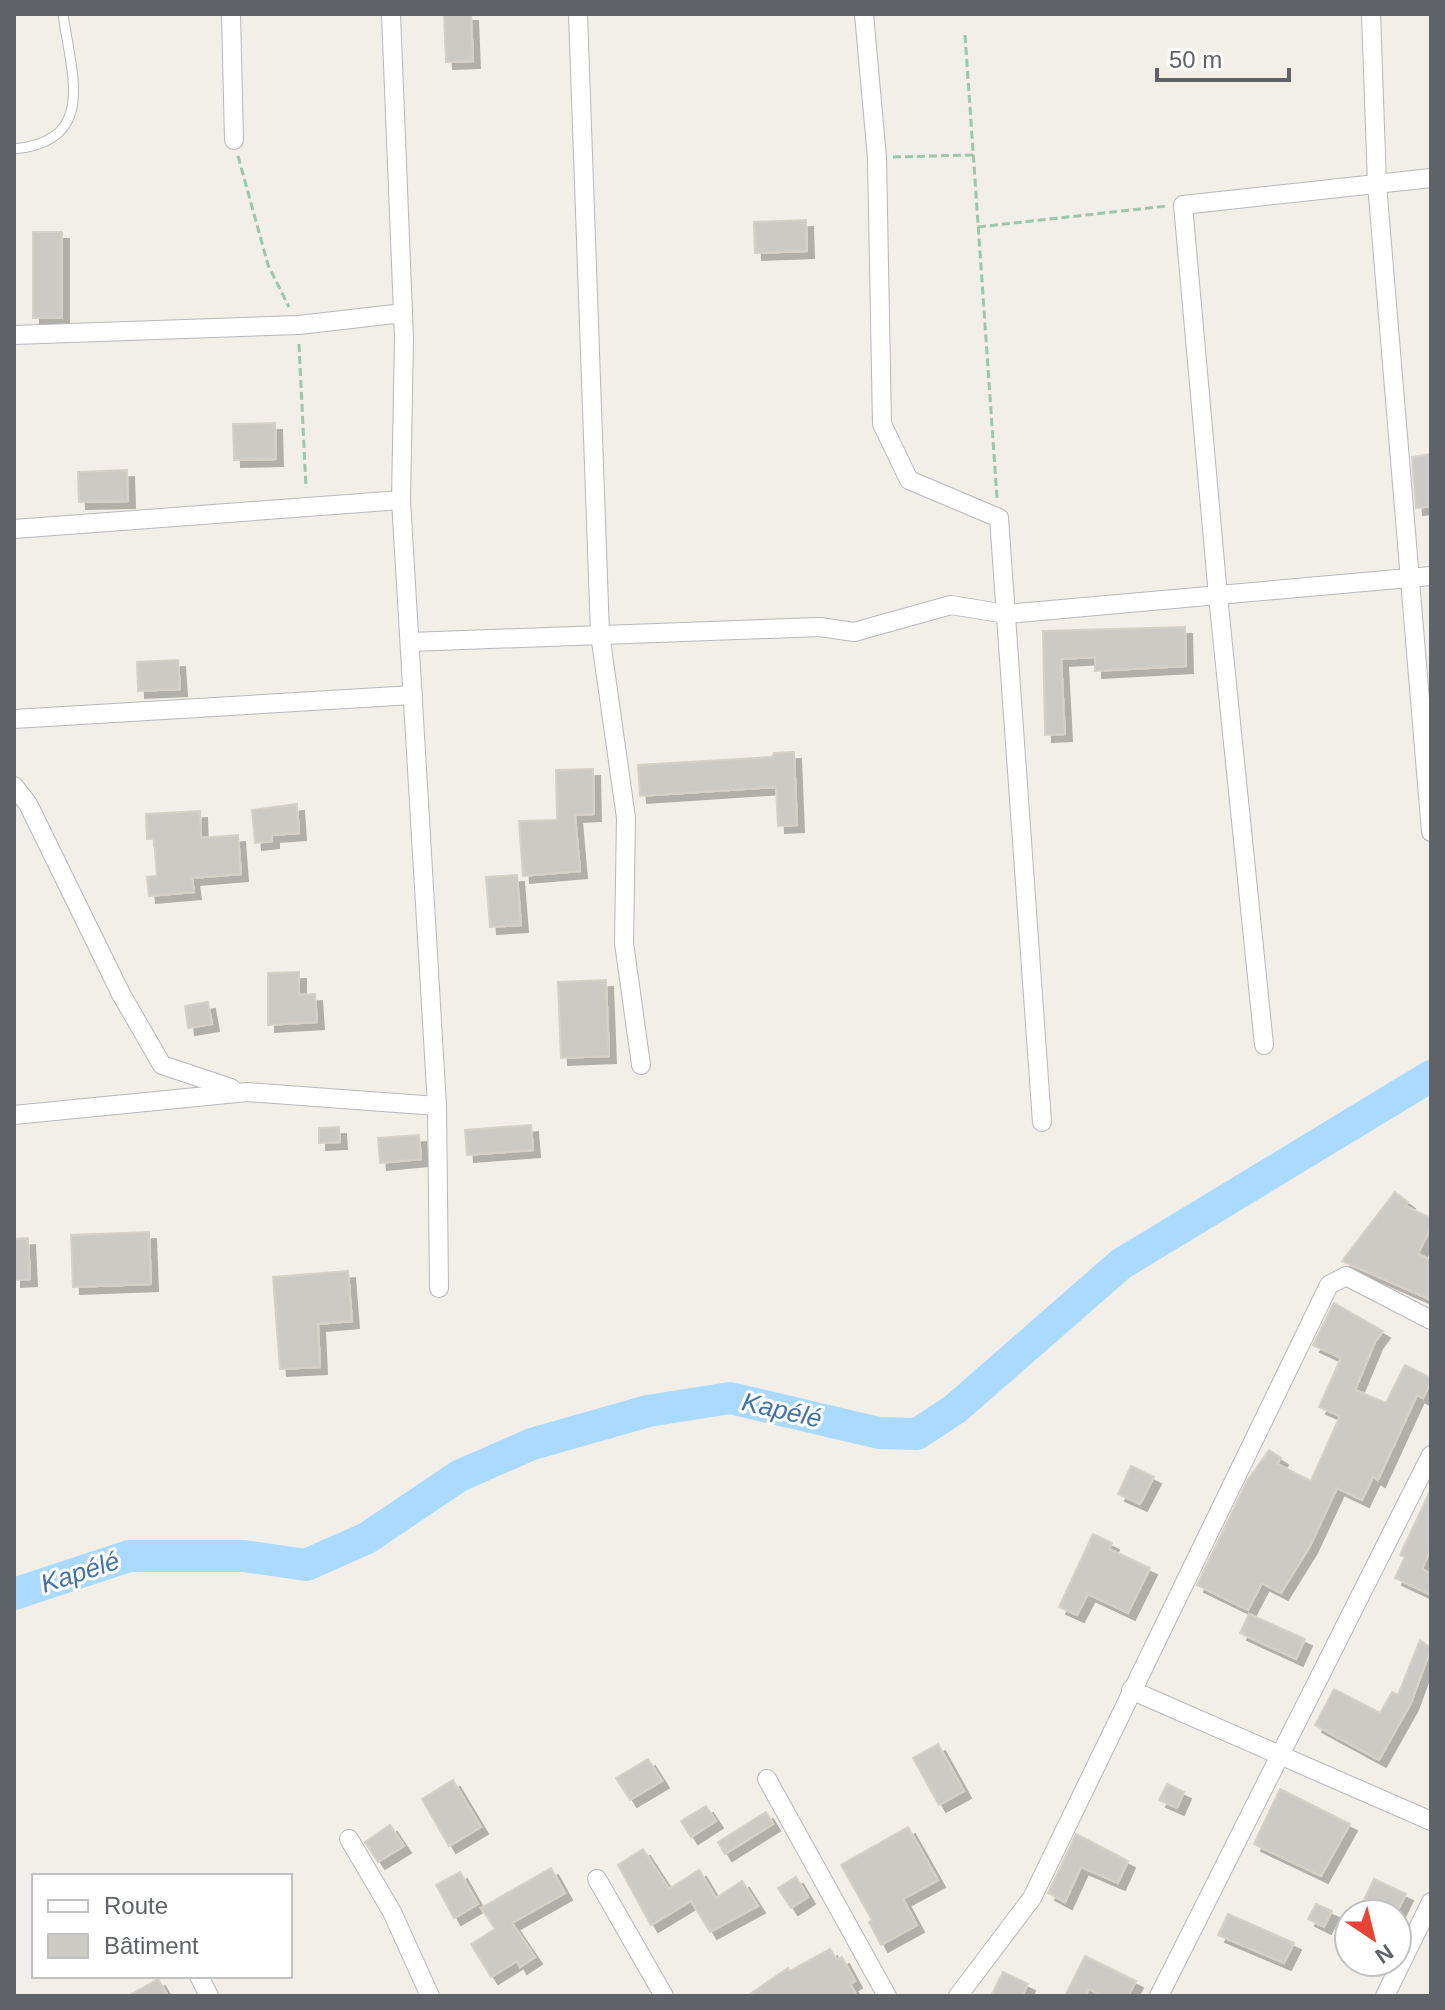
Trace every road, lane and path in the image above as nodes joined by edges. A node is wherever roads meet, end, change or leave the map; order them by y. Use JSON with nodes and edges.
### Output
{"nodes":[{"id":1,"x":63,"y":14,"type":"edge"},
{"id":2,"x":231,"y":14,"type":"edge"},
{"id":3,"x":391,"y":14,"type":"edge"},
{"id":4,"x":578,"y":14,"type":"edge"},
{"id":5,"x":864,"y":14,"type":"edge"},
{"id":6,"x":1371,"y":14,"type":"edge"},
{"id":7,"x":965,"y":35,"type":"dead end"},
{"id":8,"x":234,"y":140,"type":"dead end"},
{"id":9,"x":14,"y":149,"type":"edge"},
{"id":10,"x":973,"y":155,"type":"junction"},
{"id":11,"x":877,"y":158,"type":"junction"},
{"id":12,"x":1431,"y":178,"type":"edge"},
{"id":13,"x":1377,"y":184,"type":"junction"},
{"id":14,"x":1183,"y":205,"type":"junction"},
{"id":15,"x":978,"y":227,"type":"junction"},
{"id":16,"x":403,"y":313,"type":"junction"},
{"id":17,"x":14,"y":335,"type":"edge"},
{"id":18,"x":401,"y":500,"type":"junction"},
{"id":19,"x":999,"y":518,"type":"junction"},
{"id":20,"x":14,"y":529,"type":"edge"},
{"id":21,"x":1431,"y":576,"type":"edge"},
{"id":22,"x":1410,"y":579,"type":"junction"},
{"id":23,"x":1218,"y":596,"type":"junction"},
{"id":24,"x":1006,"y":614,"type":"junction"},
{"id":25,"x":600,"y":634,"type":"junction"},
{"id":26,"x":410,"y":642,"type":"junction"},
{"id":27,"x":413,"y":695,"type":"junction"},
{"id":28,"x":14,"y":719,"type":"edge"},
{"id":29,"x":14,"y":786,"type":"edge"},
{"id":30,"x":1431,"y":832,"type":"edge"},
{"id":31,"x":1264,"y":1045,"type":"dead end"},
{"id":32,"x":641,"y":1065,"type":"dead end"},
{"id":33,"x":247,"y":1092,"type":"junction"},
{"id":34,"x":437,"y":1106,"type":"junction"},
{"id":35,"x":14,"y":1115,"type":"edge"},
{"id":36,"x":1042,"y":1122,"type":"dead end"},
{"id":37,"x":439,"y":1288,"type":"dead end"},
{"id":38,"x":1431,"y":1320,"type":"edge"},
{"id":39,"x":1431,"y":1455,"type":"edge"},
{"id":40,"x":1131,"y":1690,"type":"junction"},
{"id":41,"x":1281,"y":1753,"type":"junction"},
{"id":42,"x":767,"y":1779,"type":"dead end"},
{"id":43,"x":1431,"y":1821,"type":"edge"},
{"id":44,"x":349,"y":1839,"type":"dead end"},
{"id":45,"x":597,"y":1879,"type":"dead end"},
{"id":46,"x":1431,"y":1902,"type":"edge"},
{"id":47,"x":200,"y":1978,"type":"edge"},
{"id":48,"x":209,"y":1996,"type":"edge"},
{"id":49,"x":430,"y":1996,"type":"edge"},
{"id":50,"x":664,"y":1996,"type":"edge"},
{"id":51,"x":887,"y":1996,"type":"edge"},
{"id":52,"x":958,"y":1996,"type":"edge"},
{"id":53,"x":1159,"y":1996,"type":"edge"},
{"id":54,"x":1385,"y":1996,"type":"edge"}],
"edges":[{"from":1,"to":9,"type":"lane"},
{"from":2,"to":8,"type":"street"},
{"from":3,"to":16,"type":"street"},
{"from":4,"to":25,"type":"street"},
{"from":5,"to":11,"type":"street"},
{"from":6,"to":13,"type":"street"},
{"from":7,"to":10,"type":"path"},
{"from":10,"to":11,"type":"path"},
{"from":10,"to":15,"type":"path"},
{"from":11,"to":19,"type":"street"},
{"from":12,"to":13,"type":"street"},
{"from":13,"to":14,"type":"street"},
{"from":13,"to":22,"type":"street"},
{"from":14,"to":15,"type":"path"},
{"from":14,"to":23,"type":"street"},
{"from":15,"to":19,"type":"path"},
{"from":16,"to":17,"type":"street"},
{"from":16,"to":18,"type":"street"},
{"from":18,"to":20,"type":"street"},
{"from":18,"to":26,"type":"street"},
{"from":19,"to":24,"type":"street"},
{"from":21,"to":22,"type":"street"},
{"from":22,"to":23,"type":"street"},
{"from":22,"to":30,"type":"street"},
{"from":23,"to":24,"type":"street"},
{"from":23,"to":31,"type":"street"},
{"from":24,"to":25,"type":"street"},
{"from":24,"to":36,"type":"street"},
{"from":25,"to":26,"type":"street"},
{"from":25,"to":32,"type":"street"},
{"from":26,"to":27,"type":"street"},
{"from":27,"to":28,"type":"street"},
{"from":27,"to":34,"type":"street"},
{"from":29,"to":33,"type":"street"},
{"from":33,"to":34,"type":"street"},
{"from":33,"to":35,"type":"street"},
{"from":34,"to":37,"type":"street"},
{"from":38,"to":40,"type":"street"},
{"from":39,"to":41,"type":"street"},
{"from":40,"to":41,"type":"street"},
{"from":40,"to":52,"type":"street"},
{"from":41,"to":43,"type":"street"},
{"from":41,"to":53,"type":"street"},
{"from":42,"to":51,"type":"street"},
{"from":44,"to":49,"type":"street"},
{"from":45,"to":50,"type":"street"},
{"from":46,"to":54,"type":"street"},
{"from":47,"to":48,"type":"street"}]}
